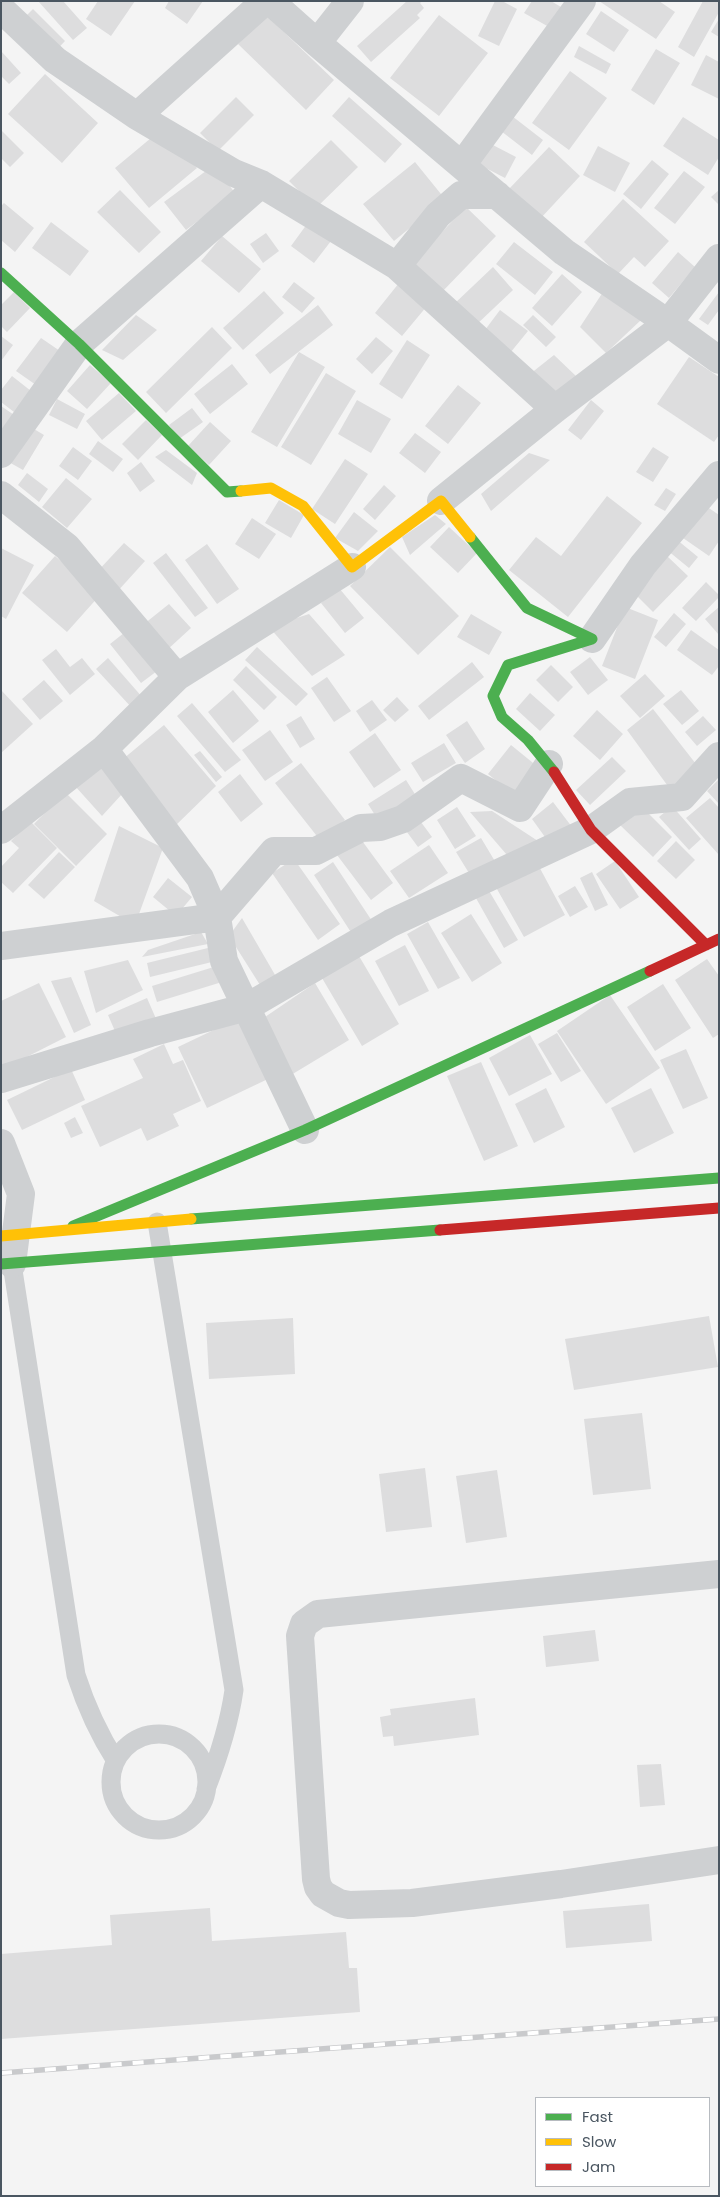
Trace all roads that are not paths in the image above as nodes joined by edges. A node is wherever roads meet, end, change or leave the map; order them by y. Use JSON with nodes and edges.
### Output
{"nodes":[{"id":1,"x":265,"y":1,"type":"edge"},
{"id":2,"x":270,"y":1,"type":"edge"},
{"id":3,"x":350,"y":1,"type":"edge"},
{"id":4,"x":582,"y":1,"type":"edge"},
{"id":5,"x":1,"y":9,"type":"edge"},
{"id":6,"x":317,"y":44,"type":"junction"},
{"id":7,"x":137,"y":116,"type":"junction"},
{"id":8,"x":462,"y":165,"type":"junction"},
{"id":9,"x":261,"y":184,"type":"junction"},
{"id":10,"x":497,"y":195,"type":"junction"},
{"id":11,"x":719,"y":258,"type":"edge"},
{"id":12,"x":397,"y":266,"type":"junction"},
{"id":13,"x":1,"y":273,"type":"edge"},
{"id":14,"x":668,"y":323,"type":"junction"},
{"id":15,"x":79,"y":344,"type":"junction"},
{"id":16,"x":719,"y":360,"type":"edge"},
{"id":17,"x":555,"y":409,"type":"junction"},
{"id":18,"x":1,"y":454,"type":"edge"},
{"id":19,"x":719,"y":475,"type":"edge"},
{"id":20,"x":1,"y":495,"type":"edge"},
{"id":21,"x":441,"y":501,"type":"junction"},
{"id":22,"x":352,"y":566,"type":"junction"},
{"id":23,"x":592,"y":640,"type":"junction"},
{"id":24,"x":177,"y":677,"type":"junction"},
{"id":25,"x":104,"y":749,"type":"junction"},
{"id":26,"x":719,"y":756,"type":"edge"},
{"id":27,"x":549,"y":764,"type":"junction"},
{"id":28,"x":1,"y":830,"type":"edge"},
{"id":29,"x":590,"y":830,"type":"junction"},
{"id":30,"x":217,"y":917,"type":"junction"},
{"id":31,"x":719,"y":939,"type":"edge"},
{"id":32,"x":706,"y":945,"type":"junction"},
{"id":33,"x":1,"y":946,"type":"edge"},
{"id":34,"x":247,"y":1007,"type":"junction"},
{"id":35,"x":1,"y":1079,"type":"edge"},
{"id":36,"x":305,"y":1130,"type":"junction"},
{"id":37,"x":1,"y":1143,"type":"edge"},
{"id":38,"x":719,"y":1178,"type":"edge"},
{"id":39,"x":719,"y":1208,"type":"edge"},
{"id":40,"x":157,"y":1222,"type":"junction"},
{"id":41,"x":67,"y":1229,"type":"junction"},
{"id":42,"x":9,"y":1235,"type":"edge"},
{"id":43,"x":162,"y":1252,"type":"junction"},
{"id":44,"x":7,"y":1264,"type":"edge"},
{"id":45,"x":719,"y":1574,"type":"edge"},
{"id":46,"x":116,"y":1761,"type":"junction"},
{"id":47,"x":206,"y":1789,"type":"junction"},
{"id":48,"x":719,"y":1860,"type":"edge"}],
"edges":[{"from":1,"to":7,"type":"street"},
{"from":2,"to":6,"type":"street"},
{"from":3,"to":6,"type":"street"},
{"from":4,"to":8,"type":"street"},
{"from":5,"to":7,"type":"street"},
{"from":6,"to":8,"type":"street"},
{"from":7,"to":9,"type":"street"},
{"from":8,"to":10,"type":"street"},
{"from":9,"to":12,"type":"street"},
{"from":9,"to":15,"type":"street"},
{"from":10,"to":12,"type":"street"},
{"from":10,"to":14,"type":"street"},
{"from":11,"to":14,"type":"street"},
{"from":12,"to":17,"type":"street"},
{"from":13,"to":15,"type":"main road"},
{"from":14,"to":16,"type":"street"},
{"from":14,"to":17,"type":"street"},
{"from":15,"to":18,"type":"street"},
{"from":15,"to":22,"type":"main road"},
{"from":17,"to":21,"type":"street"},
{"from":19,"to":23,"type":"street"},
{"from":20,"to":24,"type":"street"},
{"from":21,"to":22,"type":"main road"},
{"from":21,"to":23,"type":"main road"},
{"from":22,"to":24,"type":"street"},
{"from":23,"to":27,"type":"main road"},
{"from":24,"to":25,"type":"street"},
{"from":25,"to":28,"type":"street"},
{"from":25,"to":30,"type":"street"},
{"from":26,"to":29,"type":"street"},
{"from":27,"to":29,"type":"main road"},
{"from":27,"to":30,"type":"street"},
{"from":29,"to":32,"type":"main road"},
{"from":29,"to":34,"type":"street"},
{"from":30,"to":33,"type":"street"},
{"from":30,"to":34,"type":"street"},
{"from":31,"to":32,"type":"main road"},
{"from":32,"to":36,"type":"main road"},
{"from":34,"to":35,"type":"street"},
{"from":34,"to":36,"type":"street"},
{"from":36,"to":41,"type":"main road"},
{"from":37,"to":42,"type":"street"},
{"from":38,"to":40,"type":"main road"},
{"from":39,"to":43,"type":"main road"},
{"from":40,"to":41,"type":"main road"},
{"from":40,"to":43,"type":"lane"},
{"from":41,"to":42,"type":"main road"},
{"from":42,"to":44,"type":"street"},
{"from":43,"to":44,"type":"main road"},
{"from":43,"to":47,"type":"lane"},
{"from":44,"to":46,"type":"lane"},
{"from":45,"to":48,"type":"street"},
{"from":46,"to":47,"type":"lane"},
{"from":46,"to":47,"type":"lane"}]}
